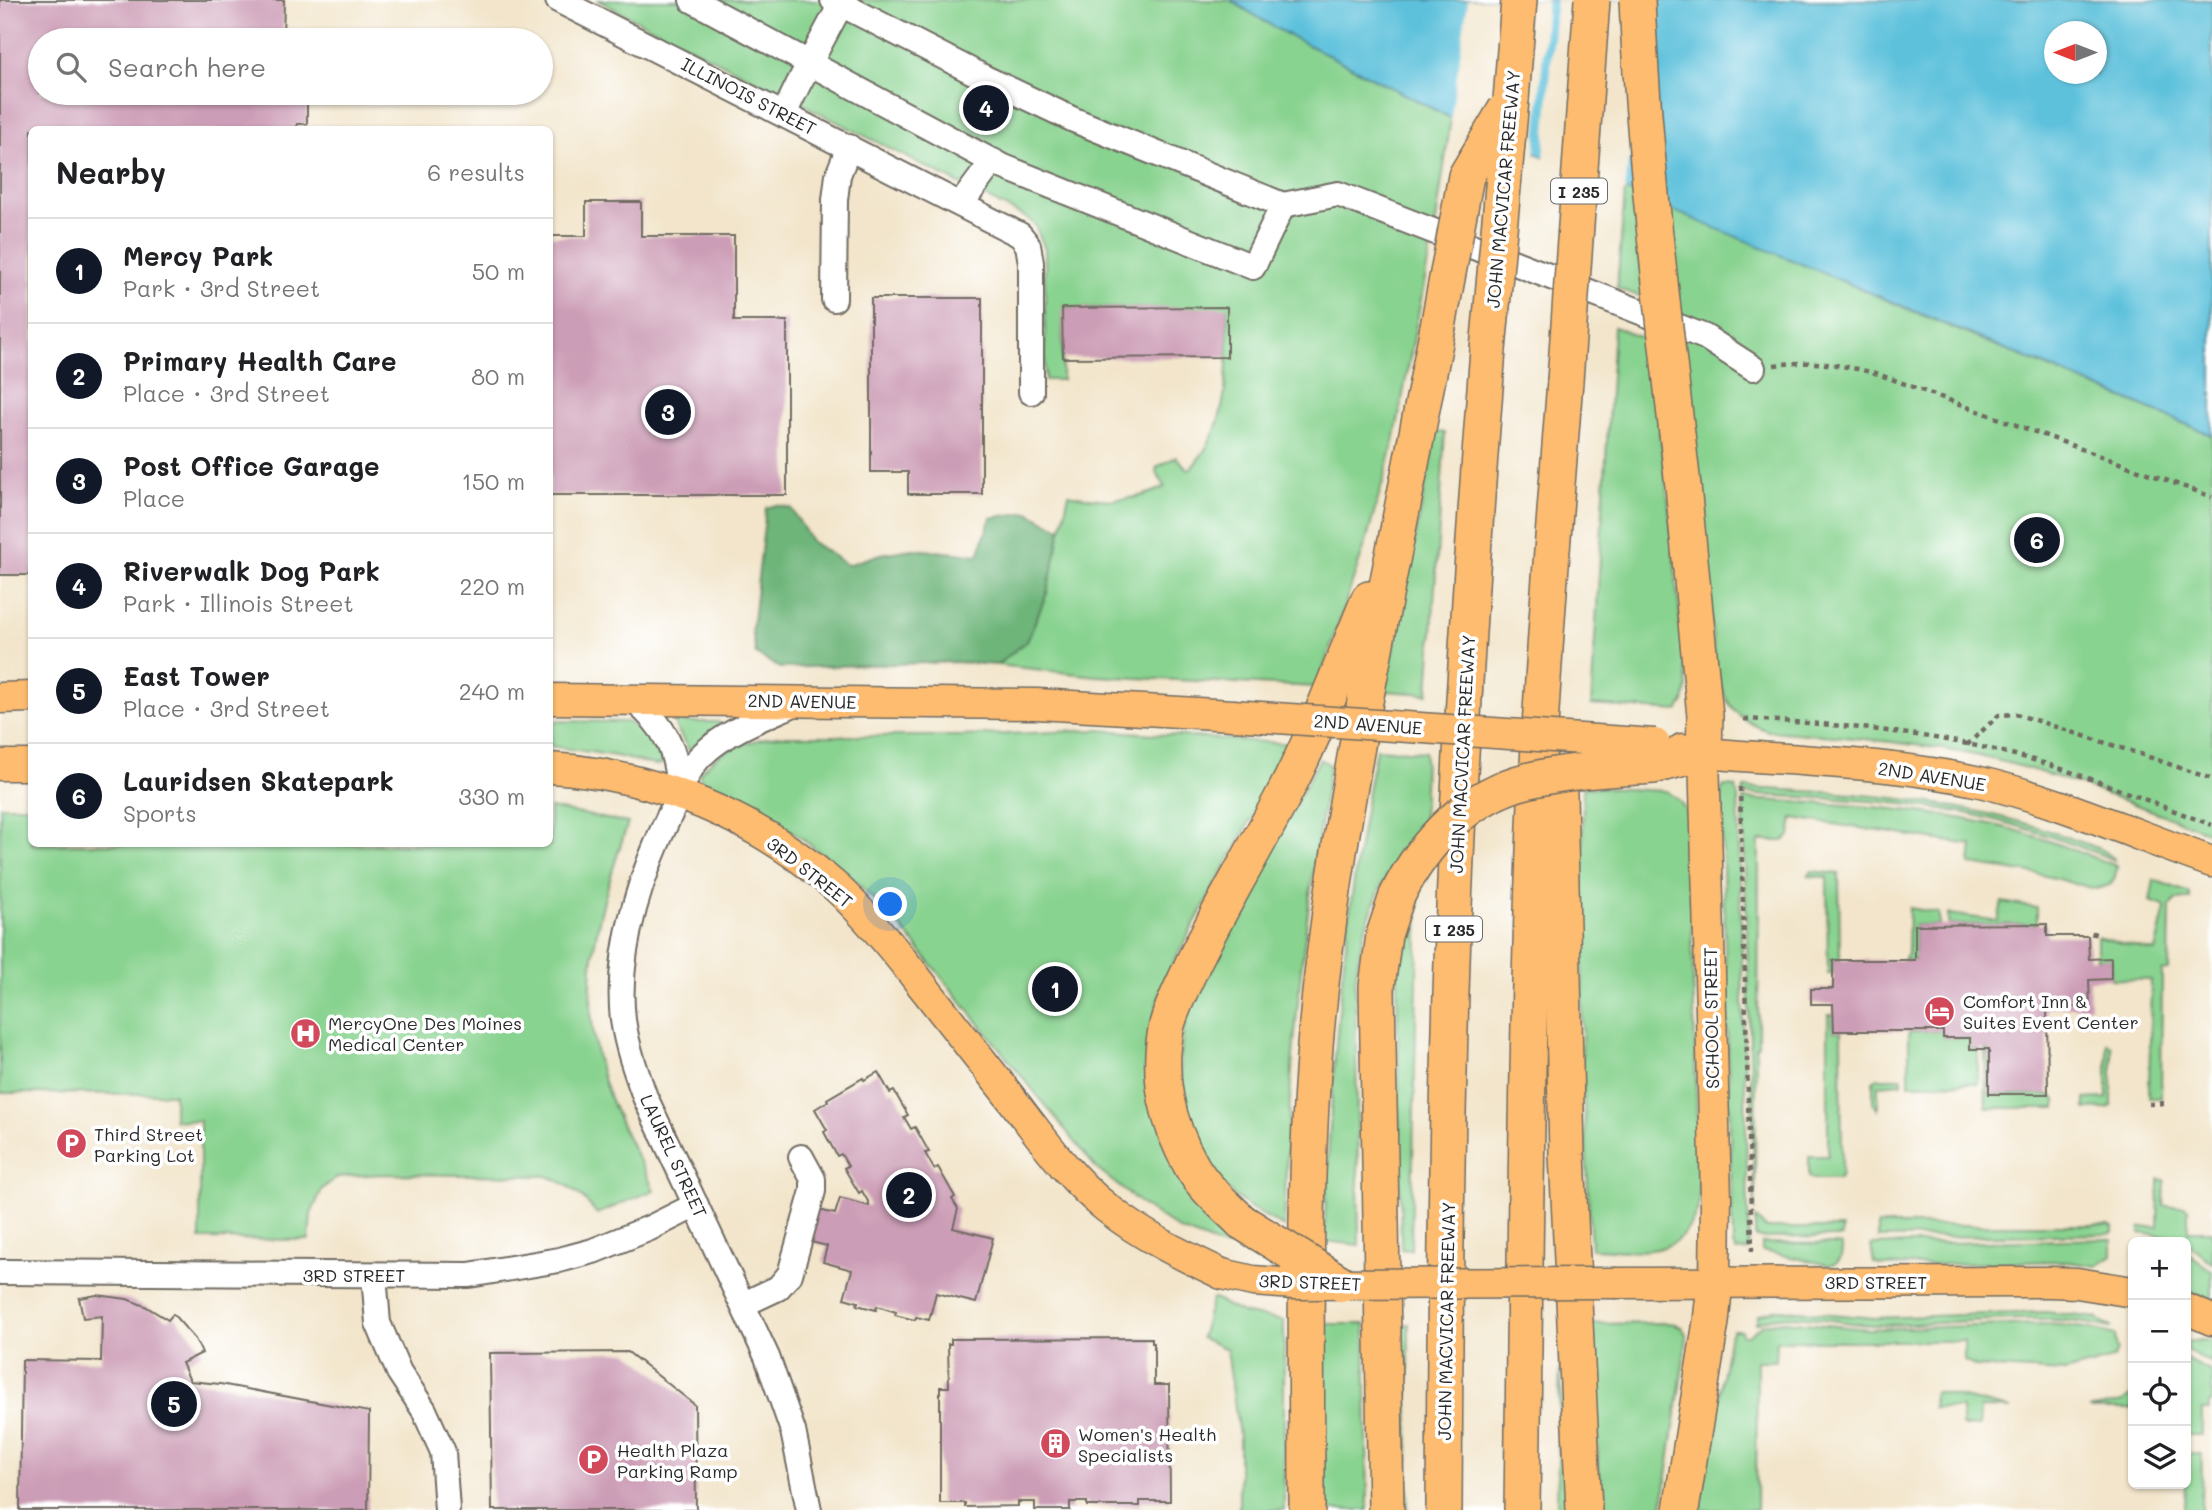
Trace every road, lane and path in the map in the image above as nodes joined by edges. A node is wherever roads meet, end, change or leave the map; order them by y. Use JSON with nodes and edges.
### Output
{"nodes":[{"id":1,"x":558,"y":0,"type":"edge"},
{"id":2,"x":692,"y":0,"type":"edge"},
{"id":3,"x":1519,"y":0,"type":"edge"},
{"id":4,"x":1592,"y":0,"type":"edge"},
{"id":5,"x":1637,"y":0,"type":"edge"},
{"id":6,"x":837,"y":2,"type":"edge"},
{"id":7,"x":810,"y":63,"type":"junction"},
{"id":8,"x":1511,"y":100,"type":"junction"},
{"id":9,"x":784,"y":114,"type":"junction"},
{"id":10,"x":849,"y":147,"type":"junction"},
{"id":11,"x":993,"y":161,"type":"junction"},
{"id":12,"x":951,"y":198,"type":"junction"},
{"id":13,"x":1283,"y":205,"type":"junction"},
{"id":14,"x":834,"y":299,"type":"dead end"},
{"id":15,"x":1805,"y":361,"type":"dead end"},
{"id":16,"x":1753,"y":368,"type":"dead end"},
{"id":17,"x":1031,"y":392,"type":"dead end"},
{"id":18,"x":2212,"y":497,"type":"edge"},
{"id":19,"x":1554,"y":527,"type":"junction"},
{"id":20,"x":1397,"y":531,"type":"junction"},
{"id":21,"x":28,"y":697,"type":"edge"},
{"id":22,"x":0,"y":698,"type":"edge"},
{"id":23,"x":553,"y":699,"type":"edge"},
{"id":24,"x":633,"y":700,"type":"junction"},
{"id":25,"x":800,"y":701,"type":"junction"},
{"id":26,"x":1967,"y":745,"type":"dead end"},
{"id":27,"x":1704,"y":753,"type":"junction"},
{"id":28,"x":1654,"y":755,"type":"junction"},
{"id":29,"x":0,"y":765,"type":"edge"},
{"id":30,"x":28,"y":765,"type":"edge"},
{"id":31,"x":553,"y":768,"type":"edge"},
{"id":32,"x":2212,"y":779,"type":"edge"},
{"id":33,"x":1740,"y":787,"type":"dead end"},
{"id":34,"x":680,"y":794,"type":"junction"},
{"id":35,"x":2212,"y":862,"type":"edge"},
{"id":36,"x":2095,"y":928,"type":"dead end"},
{"id":37,"x":2093,"y":936,"type":"dead end"},
{"id":38,"x":2166,"y":1103,"type":"dead end"},
{"id":39,"x":2149,"y":1104,"type":"dead end"},
{"id":40,"x":801,"y":1157,"type":"dead end"},
{"id":41,"x":696,"y":1205,"type":"junction"},
{"id":42,"x":1752,"y":1251,"type":"dead end"},
{"id":43,"x":0,"y":1272,"type":"edge"},
{"id":44,"x":374,"y":1275,"type":"junction"},
{"id":45,"x":1715,"y":1282,"type":"junction"},
{"id":46,"x":1342,"y":1284,"type":"junction"},
{"id":47,"x":2128,"y":1291,"type":"edge"},
{"id":48,"x":744,"y":1304,"type":"junction"},
{"id":49,"x":2191,"y":1310,"type":"edge"},
{"id":50,"x":2212,"y":1320,"type":"edge"},
{"id":51,"x":447,"y":1510,"type":"edge"},
{"id":52,"x":809,"y":1510,"type":"edge"},
{"id":53,"x":1307,"y":1510,"type":"edge"},
{"id":54,"x":1386,"y":1510,"type":"edge"},
{"id":55,"x":1444,"y":1510,"type":"edge"},
{"id":56,"x":1522,"y":1510,"type":"edge"},
{"id":57,"x":1584,"y":1510,"type":"edge"},
{"id":58,"x":1681,"y":1510,"type":"edge"}],
"edges":[{"from":1,"to":9,"type":"street","name":"ILLINOIS STREET"},
{"from":2,"to":7,"type":"street"},
{"from":3,"to":8,"type":"highway","name":"JOHN MACVICAR FREEWAY","number":"I 235"},
{"from":4,"to":19,"type":"highway","number":"I 235","bridge":true},
{"from":5,"to":27,"type":"highway","bridge":true},
{"from":6,"to":7,"type":"street"},
{"from":6,"to":13,"type":"street"},
{"from":7,"to":9,"type":"street"},
{"from":7,"to":11,"type":"street"},
{"from":8,"to":20,"type":"highway","bridge":true},
{"from":8,"to":55,"type":"highway","name":"JOHN MACVICAR FREEWAY","number":"I 235","bridge":true},
{"from":9,"to":10,"type":"street","name":"ILLINOIS STREET"},
{"from":10,"to":12,"type":"street","name":"ILLINOIS STREET"},
{"from":10,"to":14,"type":"street"},
{"from":11,"to":12,"type":"street"},
{"from":11,"to":13,"type":"street"},
{"from":12,"to":17,"type":"street","name":"ILLINOIS STREET"},
{"from":13,"to":16,"type":"street"},
{"from":15,"to":18,"type":"path"},
{"from":19,"to":56,"type":"highway","number":"I 235"},
{"from":19,"to":57,"type":"highway"},
{"from":20,"to":46,"type":"highway","bridge":true},
{"from":20,"to":53,"type":"highway"},
{"from":21,"to":22,"type":"main road"},
{"from":23,"to":24,"type":"main road","name":"2ND AVENUE"},
{"from":24,"to":25,"type":"main road","name":"2ND AVENUE"},
{"from":24,"to":34,"type":"street"},
{"from":25,"to":28,"type":"main road","name":"2ND AVENUE","bridge":true},
{"from":25,"to":34,"type":"street","name":"LAUREL STREET"},
{"from":26,"to":32,"type":"path"},
{"from":27,"to":28,"type":"highway"},
{"from":27,"to":35,"type":"main road","name":"2ND AVENUE"},
{"from":27,"to":45,"type":"main road","name":"SCHOOL STREET"},
{"from":28,"to":54,"type":"highway","bridge":true},
{"from":29,"to":30,"type":"main road"},
{"from":31,"to":34,"type":"main road"},
{"from":33,"to":42,"type":"path"},
{"from":34,"to":41,"type":"street","name":"LAUREL STREET"},
{"from":34,"to":46,"type":"main road","name":"3RD STREET","bridge":true},
{"from":36,"to":37,"type":"path"},
{"from":38,"to":39,"type":"path"},
{"from":40,"to":48,"type":"street"},
{"from":41,"to":44,"type":"street","name":"3RD STREET"},
{"from":41,"to":48,"type":"street","name":"LAUREL STREET"},
{"from":43,"to":44,"type":"street","name":"3RD STREET"},
{"from":44,"to":51,"type":"street"},
{"from":45,"to":46,"type":"main road","name":"3RD STREET","bridge":true},
{"from":45,"to":47,"type":"main road","name":"3RD STREET"},
{"from":45,"to":58,"type":"highway"},
{"from":48,"to":52,"type":"street","name":"LAUREL STREET"},
{"from":49,"to":50,"type":"main road"}]}
